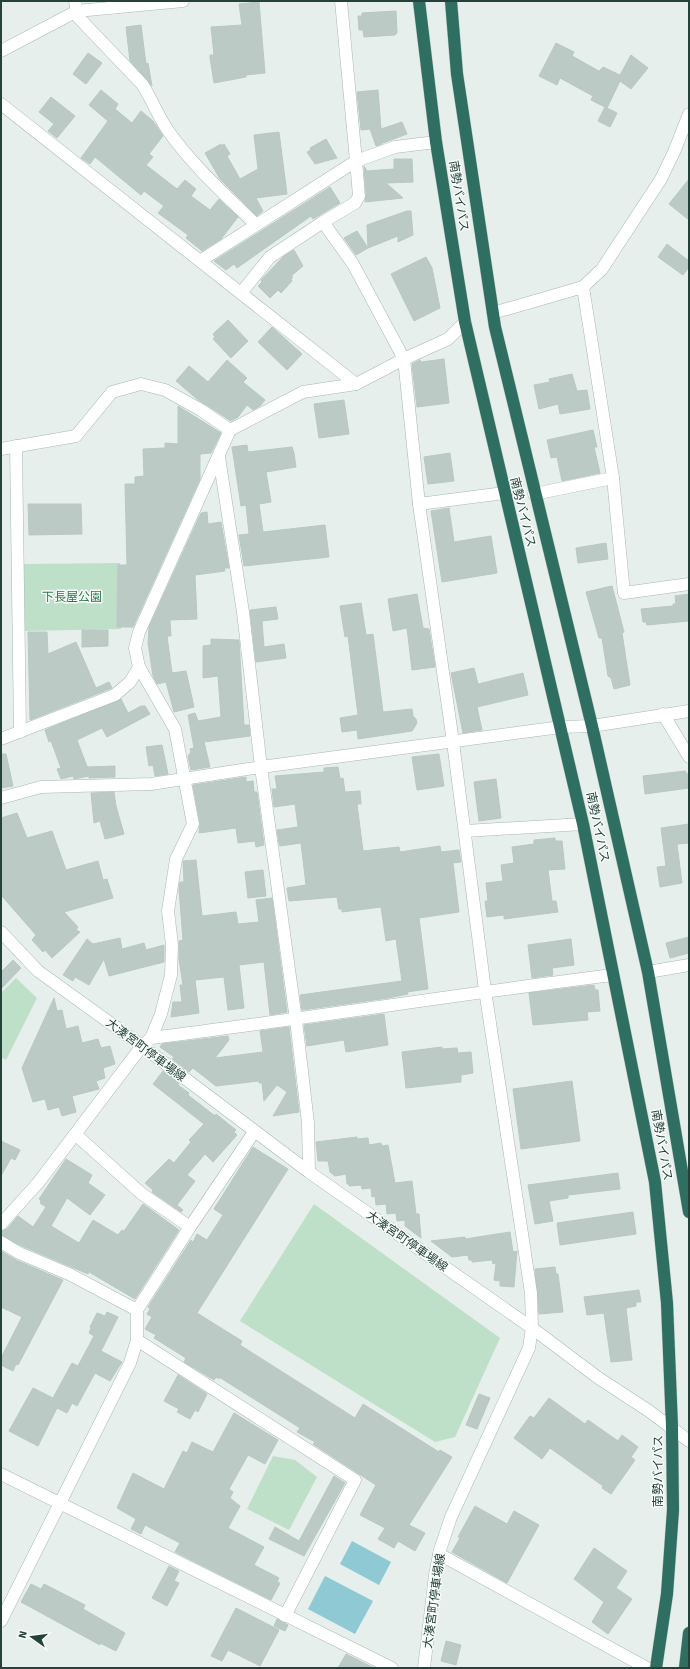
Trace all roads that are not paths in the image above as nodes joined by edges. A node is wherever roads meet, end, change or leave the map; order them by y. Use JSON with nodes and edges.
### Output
{"nodes":[{"id":1,"x":183,"y":1,"type":"edge"},
{"id":2,"x":341,"y":1,"type":"edge"},
{"id":3,"x":419,"y":1,"type":"edge"},
{"id":4,"x":451,"y":1,"type":"edge"},
{"id":5,"x":76,"y":6,"type":"edge"},
{"id":6,"x":1,"y":51,"type":"edge"},
{"id":7,"x":1,"y":104,"type":"edge"},
{"id":8,"x":689,"y":114,"type":"edge"},
{"id":9,"x":436,"y":142,"type":"junction"},
{"id":10,"x":356,"y":161,"type":"junction"},
{"id":11,"x":323,"y":222,"type":"junction"},
{"id":12,"x":255,"y":224,"type":"junction"},
{"id":13,"x":200,"y":261,"type":"junction"},
{"id":14,"x":583,"y":287,"type":"junction"},
{"id":15,"x":241,"y":293,"type":"junction"},
{"id":16,"x":492,"y":313,"type":"junction"},
{"id":17,"x":465,"y":322,"type":"junction"},
{"id":18,"x":404,"y":359,"type":"junction"},
{"id":19,"x":356,"y":384,"type":"junction"},
{"id":20,"x":230,"y":430,"type":"junction"},
{"id":21,"x":16,"y":446,"type":"junction"},
{"id":22,"x":1,"y":449,"type":"edge"},
{"id":23,"x":219,"y":457,"type":"junction"},
{"id":24,"x":613,"y":478,"type":"junction"},
{"id":25,"x":504,"y":493,"type":"junction"},
{"id":26,"x":534,"y":494,"type":"junction"},
{"id":27,"x":419,"y":504,"type":"junction"},
{"id":28,"x":689,"y":584,"type":"edge"},
{"id":29,"x":139,"y":667,"type":"junction"},
{"id":30,"x":689,"y":711,"type":"edge"},
{"id":31,"x":663,"y":714,"type":"junction"},
{"id":32,"x":592,"y":726,"type":"junction"},
{"id":33,"x":561,"y":727,"type":"junction"},
{"id":34,"x":20,"y":732,"type":"junction"},
{"id":35,"x":1,"y":739,"type":"edge"},
{"id":36,"x":453,"y":742,"type":"junction"},
{"id":37,"x":689,"y":757,"type":"edge"},
{"id":38,"x":261,"y":767,"type":"junction"},
{"id":39,"x":183,"y":779,"type":"junction"},
{"id":40,"x":1,"y":798,"type":"edge"},
{"id":41,"x":583,"y":824,"type":"junction"},
{"id":42,"x":465,"y":831,"type":"junction"},
{"id":43,"x":1,"y":932,"type":"edge"},
{"id":44,"x":689,"y":966,"type":"edge"},
{"id":45,"x":648,"y":972,"type":"junction"},
{"id":46,"x":613,"y":975,"type":"junction"},
{"id":47,"x":485,"y":990,"type":"junction"},
{"id":48,"x":296,"y":1020,"type":"junction"},
{"id":49,"x":147,"y":1042,"type":"junction"},
{"id":50,"x":254,"y":1132,"type":"junction"},
{"id":51,"x":75,"y":1134,"type":"junction"},
{"id":52,"x":309,"y":1172,"type":"junction"},
{"id":53,"x":689,"y":1212,"type":"edge"},
{"id":54,"x":1,"y":1224,"type":"edge"},
{"id":55,"x":190,"y":1227,"type":"junction"},
{"id":56,"x":1,"y":1242,"type":"edge"},
{"id":57,"x":137,"y":1310,"type":"junction"},
{"id":58,"x":532,"y":1328,"type":"junction"},
{"id":59,"x":137,"y":1340,"type":"junction"},
{"id":60,"x":672,"y":1427,"type":"junction"},
{"id":61,"x":689,"y":1441,"type":"edge"},
{"id":62,"x":1,"y":1474,"type":"edge"},
{"id":63,"x":60,"y":1504,"type":"junction"},
{"id":64,"x":439,"y":1554,"type":"junction"},
{"id":65,"x":285,"y":1616,"type":"junction"},
{"id":66,"x":1,"y":1621,"type":"edge"},
{"id":67,"x":689,"y":1634,"type":"edge"},
{"id":68,"x":392,"y":1668,"type":"edge"},
{"id":69,"x":424,"y":1668,"type":"edge"},
{"id":70,"x":647,"y":1668,"type":"edge"},
{"id":71,"x":656,"y":1668,"type":"edge"},
{"id":72,"x":685,"y":1668,"type":"edge"}],
"edges":[{"from":1,"to":5,"type":"street"},
{"from":2,"to":10,"type":"street"},
{"from":3,"to":9,"type":"highway","name":"南勢バイパス"},
{"from":4,"to":16,"type":"highway","name":"南勢バイパス"},
{"from":5,"to":6,"type":"street"},
{"from":5,"to":12,"type":"street"},
{"from":7,"to":13,"type":"street"},
{"from":8,"to":14,"type":"street"},
{"from":9,"to":10,"type":"street"},
{"from":9,"to":17,"type":"highway","name":"南勢バイパス"},
{"from":10,"to":11,"type":"street"},
{"from":10,"to":12,"type":"street"},
{"from":11,"to":15,"type":"street"},
{"from":11,"to":18,"type":"street"},
{"from":12,"to":13,"type":"street"},
{"from":13,"to":15,"type":"street"},
{"from":14,"to":16,"type":"street"},
{"from":14,"to":24,"type":"street"},
{"from":15,"to":19,"type":"street"},
{"from":16,"to":26,"type":"highway","name":"南勢バイパス"},
{"from":17,"to":18,"type":"street"},
{"from":17,"to":25,"type":"highway","name":"南勢バイパス"},
{"from":18,"to":19,"type":"street"},
{"from":18,"to":27,"type":"street"},
{"from":19,"to":20,"type":"street"},
{"from":20,"to":21,"type":"street"},
{"from":20,"to":23,"type":"street"},
{"from":21,"to":22,"type":"street"},
{"from":21,"to":34,"type":"street"},
{"from":23,"to":29,"type":"street"},
{"from":23,"to":38,"type":"street"},
{"from":24,"to":26,"type":"street"},
{"from":24,"to":28,"type":"street"},
{"from":25,"to":27,"type":"street"},
{"from":25,"to":33,"type":"highway","name":"南勢バイパス"},
{"from":26,"to":32,"type":"highway","name":"南勢バイパス"},
{"from":27,"to":36,"type":"street"},
{"from":29,"to":34,"type":"street"},
{"from":29,"to":39,"type":"street"},
{"from":30,"to":31,"type":"street"},
{"from":31,"to":32,"type":"street"},
{"from":31,"to":37,"type":"street"},
{"from":32,"to":33,"type":"street"},
{"from":32,"to":45,"type":"highway","name":"南勢バイパス"},
{"from":33,"to":36,"type":"street"},
{"from":33,"to":41,"type":"highway","name":"南勢バイパス"},
{"from":34,"to":35,"type":"street"},
{"from":36,"to":38,"type":"street"},
{"from":36,"to":42,"type":"street"},
{"from":38,"to":39,"type":"street"},
{"from":38,"to":48,"type":"street"},
{"from":39,"to":40,"type":"street"},
{"from":39,"to":49,"type":"street"},
{"from":41,"to":42,"type":"street"},
{"from":41,"to":46,"type":"highway","name":"南勢バイパス"},
{"from":42,"to":47,"type":"street"},
{"from":43,"to":49,"type":"street","name":"大湊宮町停車場線"},
{"from":44,"to":45,"type":"street"},
{"from":45,"to":53,"type":"highway","name":"南勢バイパス"},
{"from":46,"to":47,"type":"street"},
{"from":46,"to":60,"type":"highway","name":"南勢バイパス"},
{"from":47,"to":48,"type":"street"},
{"from":47,"to":58,"type":"street"},
{"from":48,"to":49,"type":"street"},
{"from":48,"to":52,"type":"street"},
{"from":49,"to":50,"type":"street","name":"大湊宮町停車場線"},
{"from":49,"to":51,"type":"street"},
{"from":50,"to":52,"type":"street","name":"大湊宮町停車場線"},
{"from":50,"to":55,"type":"street"},
{"from":51,"to":54,"type":"street"},
{"from":51,"to":55,"type":"street"},
{"from":52,"to":58,"type":"street","name":"大湊宮町停車場線"},
{"from":55,"to":57,"type":"street"},
{"from":56,"to":57,"type":"street"},
{"from":57,"to":59,"type":"street"},
{"from":58,"to":60,"type":"street"},
{"from":58,"to":64,"type":"street","name":"大湊宮町停車場線"},
{"from":59,"to":63,"type":"street"},
{"from":59,"to":65,"type":"street"},
{"from":60,"to":61,"type":"street"},
{"from":60,"to":71,"type":"highway","name":"南勢バイパス"},
{"from":62,"to":63,"type":"street"},
{"from":63,"to":65,"type":"street"},
{"from":63,"to":66,"type":"street"},
{"from":64,"to":69,"type":"street","name":"大湊宮町停車場線"},
{"from":64,"to":70,"type":"street"},
{"from":65,"to":68,"type":"street"},
{"from":67,"to":72,"type":"highway"}]}
